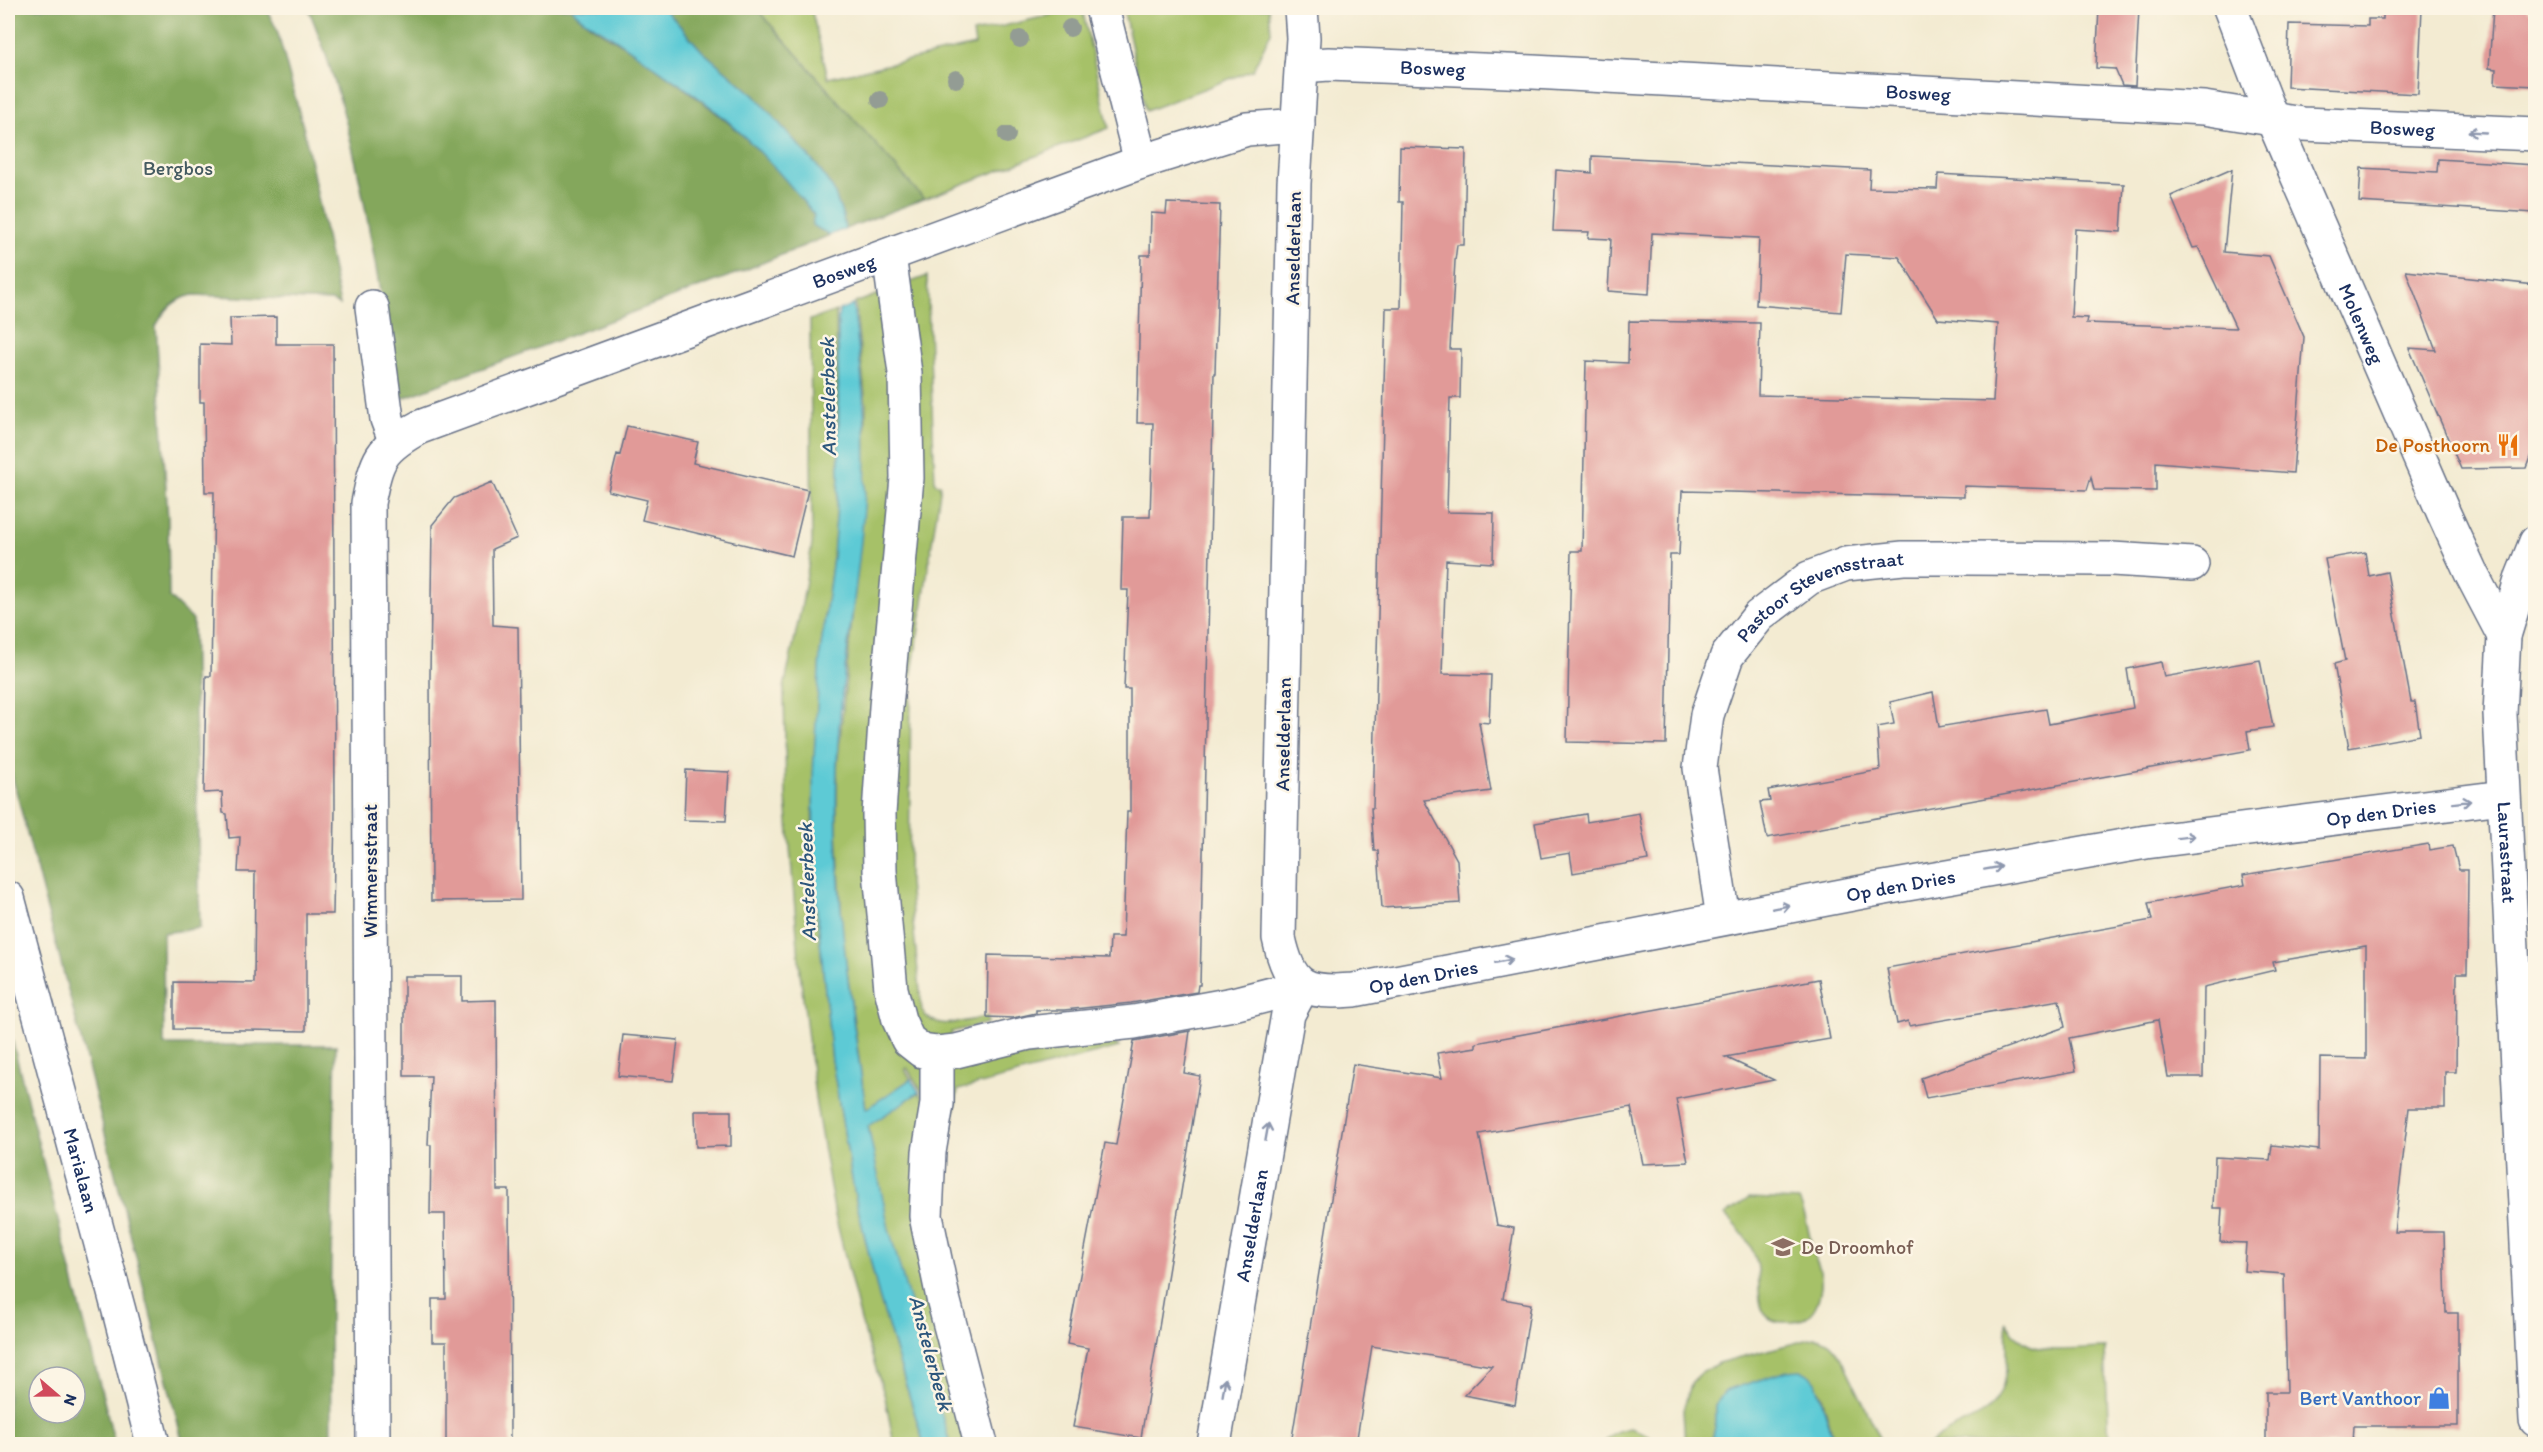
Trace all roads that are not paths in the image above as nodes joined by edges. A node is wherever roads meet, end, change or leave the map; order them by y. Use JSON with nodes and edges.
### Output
{"nodes":[{"id":1,"x":1102,"y":8,"type":"edge"},
{"id":2,"x":1301,"y":8,"type":"edge"},
{"id":3,"x":2230,"y":8,"type":"edge"},
{"id":4,"x":1301,"y":66,"type":"junction"},
{"id":5,"x":2273,"y":120,"type":"junction"},
{"id":6,"x":1298,"y":125,"type":"junction"},
{"id":7,"x":2535,"y":134,"type":"edge"},
{"id":8,"x":1141,"y":162,"type":"junction"},
{"id":9,"x":889,"y":255,"type":"junction"},
{"id":10,"x":372,"y":307,"type":"dead end"},
{"id":11,"x":395,"y":440,"type":"junction"},
{"id":12,"x":2535,"y":542,"type":"edge"},
{"id":13,"x":2192,"y":564,"type":"dead end"},
{"id":14,"x":2504,"y":636,"type":"junction"},
{"id":15,"x":2503,"y":797,"type":"junction"},
{"id":16,"x":8,"y":898,"type":"edge"},
{"id":17,"x":1723,"y":918,"type":"junction"},
{"id":18,"x":1303,"y":986,"type":"junction"},
{"id":19,"x":937,"y":1053,"type":"junction"},
{"id":20,"x":2535,"y":1420,"type":"edge"},
{"id":21,"x":153,"y":1444,"type":"edge"},
{"id":22,"x":373,"y":1444,"type":"edge"},
{"id":23,"x":981,"y":1444,"type":"edge"},
{"id":24,"x":1214,"y":1444,"type":"edge"}],
"edges":[{"from":1,"to":8,"type":"street"},
{"from":2,"to":4,"type":"street","name":"Anselderlaan"},
{"from":3,"to":5,"type":"street","name":"Molenweg"},
{"from":4,"to":5,"type":"street","name":"Bosweg"},
{"from":4,"to":6,"type":"street","name":"Anselderlaan"},
{"from":7,"to":5,"type":"street","name":"Bosweg","one_way":true},
{"from":5,"to":14,"type":"street","name":"Molenweg"},
{"from":6,"to":8,"type":"street","name":"Bosweg"},
{"from":6,"to":18,"type":"street","name":"Anselderlaan"},
{"from":8,"to":9,"type":"street","name":"Bosweg"},
{"from":9,"to":11,"type":"street","name":"Bosweg"},
{"from":9,"to":19,"type":"street"},
{"from":10,"to":11,"type":"street"},
{"from":11,"to":22,"type":"street","name":"Wimmersstraat"},
{"from":12,"to":14,"type":"street","name":"Laurastraat"},
{"from":13,"to":17,"type":"street","name":"Pastoor Stevensstraat"},
{"from":14,"to":15,"type":"street","name":"Laurastraat"},
{"from":17,"to":15,"type":"street","name":"Op den Dries","one_way":true},
{"from":15,"to":20,"type":"street","name":"Laurastraat"},
{"from":16,"to":21,"type":"street","name":"Marialaan"},
{"from":18,"to":17,"type":"street","name":"Op den Dries","one_way":true},
{"from":18,"to":19,"type":"street"},
{"from":24,"to":18,"type":"street","name":"Anselderlaan","one_way":true},
{"from":19,"to":23,"type":"street"}]}
